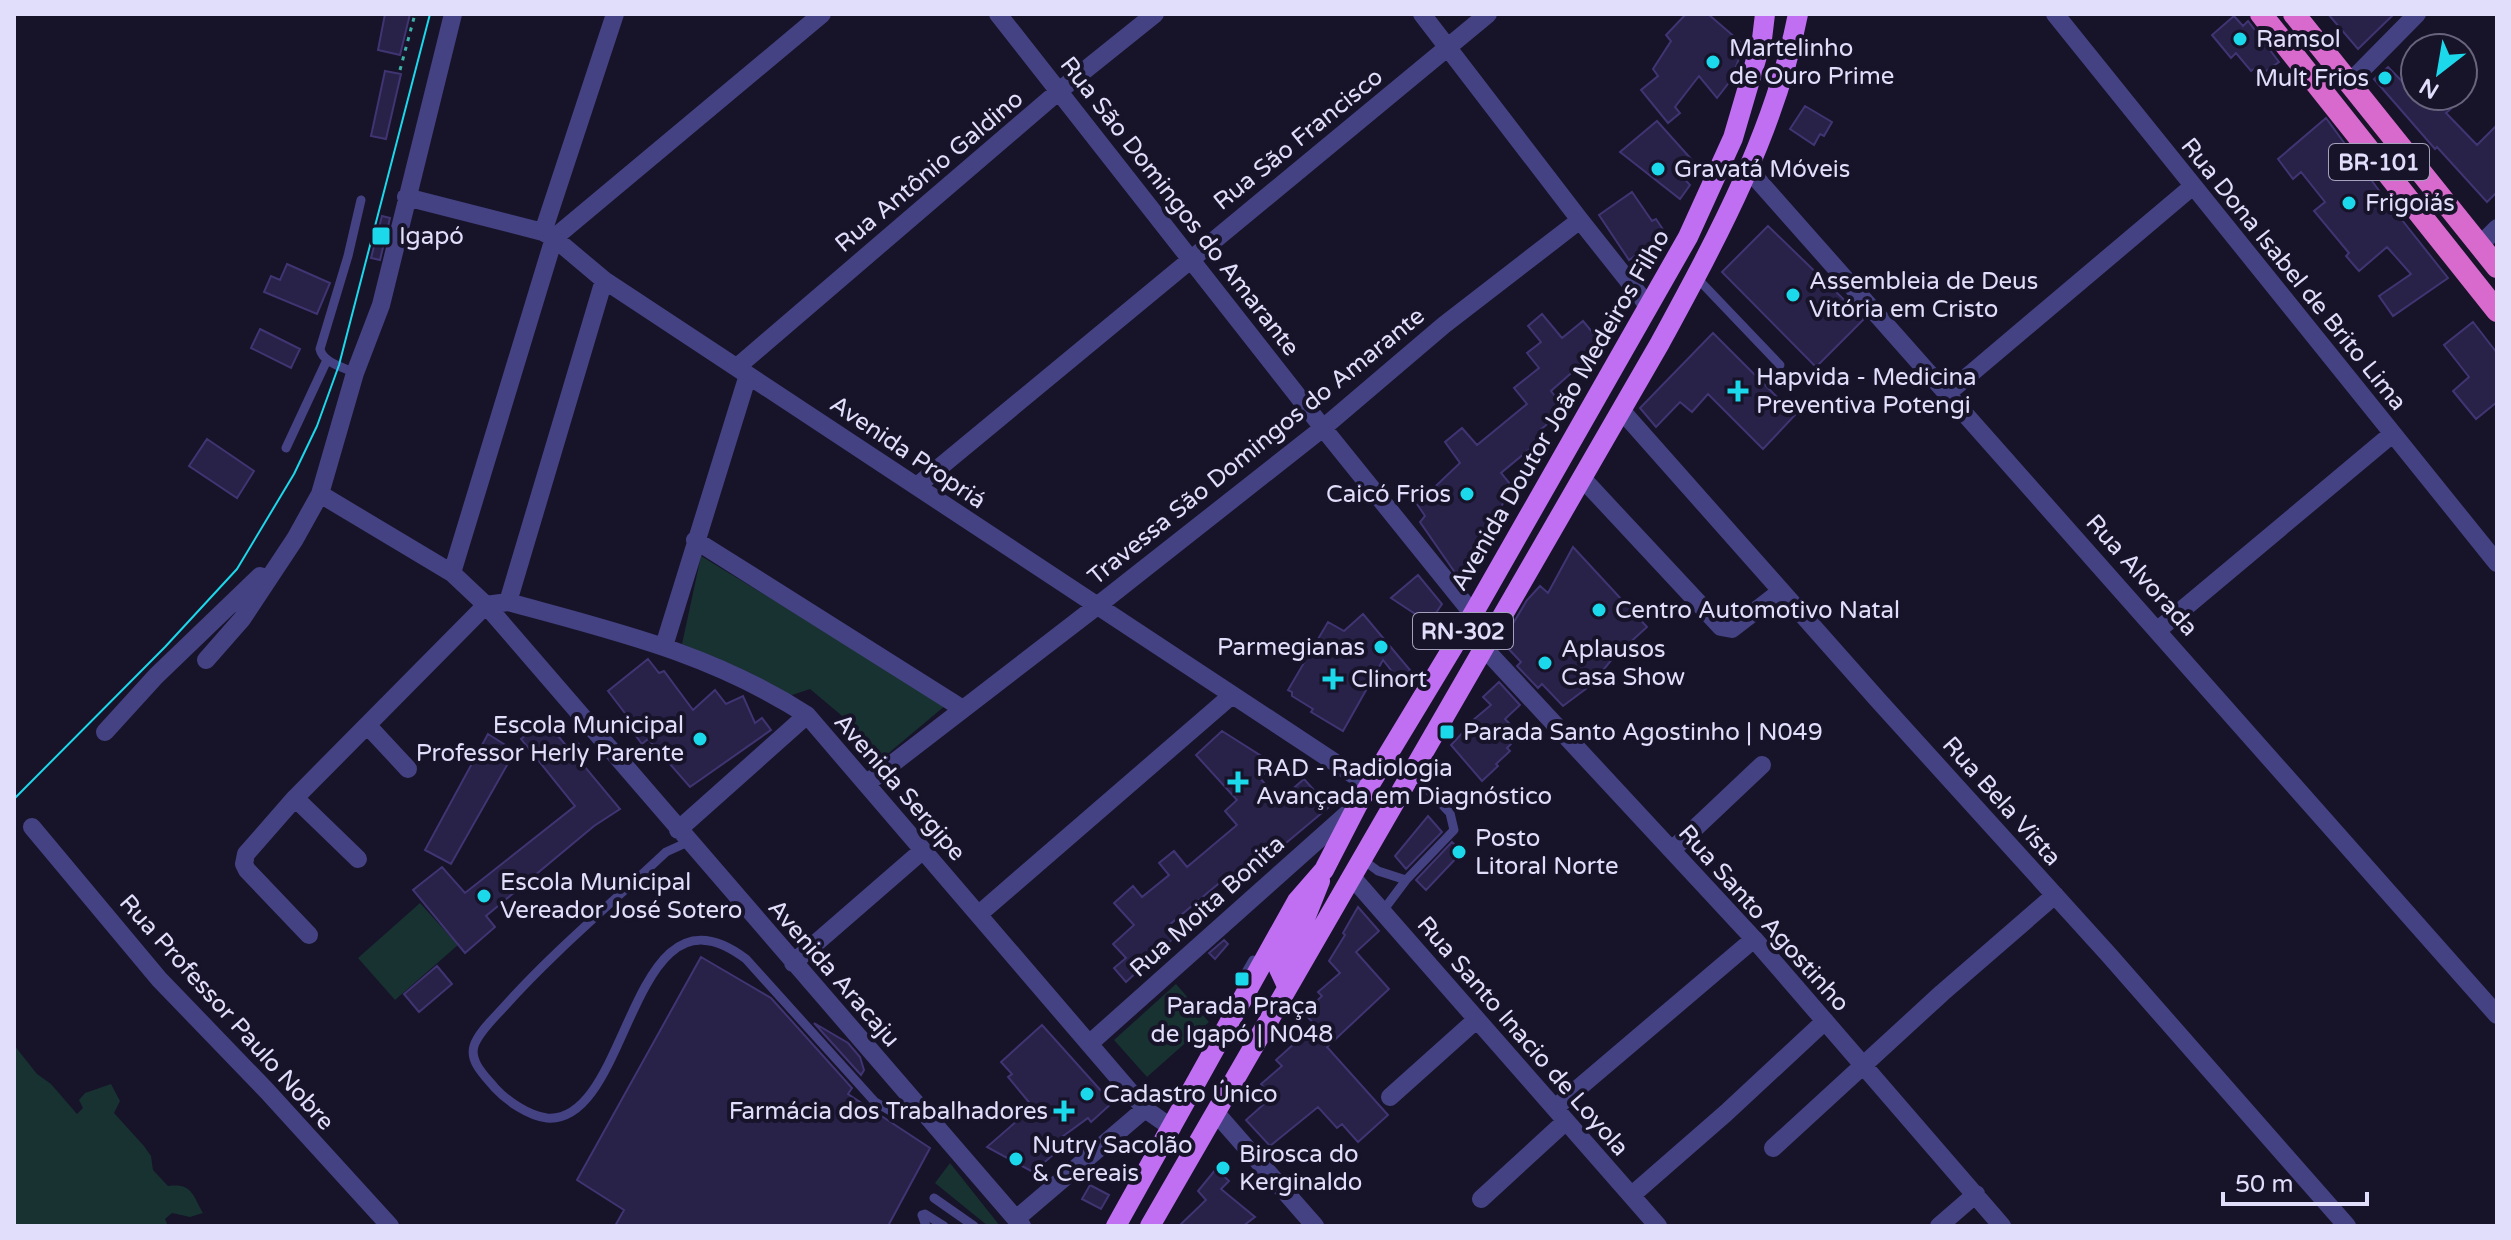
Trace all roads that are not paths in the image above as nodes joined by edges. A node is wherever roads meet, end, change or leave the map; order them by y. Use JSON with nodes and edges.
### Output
{"nodes":[{"id":1,"x":453,"y":14,"type":"edge"},
{"id":2,"x":615,"y":14,"type":"edge"},
{"id":3,"x":822,"y":14,"type":"edge"},
{"id":4,"x":998,"y":14,"type":"edge"},
{"id":5,"x":1155,"y":14,"type":"edge"},
{"id":6,"x":1422,"y":14,"type":"edge"},
{"id":7,"x":1488,"y":14,"type":"edge"},
{"id":8,"x":1765,"y":14,"type":"edge"},
{"id":9,"x":1798,"y":14,"type":"edge"},
{"id":10,"x":2055,"y":14,"type":"edge"},
{"id":11,"x":2261,"y":14,"type":"edge"},
{"id":12,"x":2294,"y":14,"type":"edge"},
{"id":13,"x":2417,"y":14,"type":"edge"},
{"id":14,"x":1448,"y":46,"type":"junction"},
{"id":15,"x":2350,"y":82,"type":"junction"},
{"id":16,"x":1059,"y":91,"type":"junction"},
{"id":17,"x":1748,"y":169,"type":"junction"},
{"id":18,"x":2193,"y":186,"type":"junction"},
{"id":19,"x":406,"y":197,"type":"junction"},
{"id":20,"x":361,"y":200,"type":"dead end"},
{"id":21,"x":1580,"y":220,"type":"junction"},
{"id":22,"x":2497,"y":228,"type":"edge"},
{"id":23,"x":549,"y":235,"type":"junction"},
{"id":24,"x":2480,"y":245,"type":"junction"},
{"id":25,"x":1190,"y":258,"type":"junction"},
{"id":26,"x":2497,"y":267,"type":"edge"},
{"id":27,"x":1696,"y":277,"type":"junction"},
{"id":28,"x":604,"y":280,"type":"junction"},
{"id":29,"x":1649,"y":307,"type":"junction"},
{"id":30,"x":2497,"y":311,"type":"edge"},
{"id":31,"x":327,"y":360,"type":"junction"},
{"id":32,"x":1780,"y":365,"type":"dead end"},
{"id":33,"x":742,"y":371,"type":"junction"},
{"id":34,"x":355,"y":373,"type":"junction"},
{"id":35,"x":1948,"y":393,"type":"junction"},
{"id":36,"x":1621,"y":410,"type":"junction"},
{"id":37,"x":1323,"y":428,"type":"junction"},
{"id":38,"x":2391,"y":435,"type":"junction"},
{"id":39,"x":286,"y":448,"type":"dead end"},
{"id":40,"x":1582,"y":478,"type":"junction"},
{"id":41,"x":917,"y":486,"type":"junction"},
{"id":42,"x":320,"y":494,"type":"junction"},
{"id":43,"x":295,"y":539,"type":"junction"},
{"id":44,"x":695,"y":540,"type":"junction"},
{"id":45,"x":2497,"y":563,"type":"edge"},
{"id":46,"x":452,"y":573,"type":"junction"},
{"id":47,"x":1781,"y":591,"type":"junction"},
{"id":48,"x":508,"y":602,"type":"junction"},
{"id":49,"x":486,"y":605,"type":"junction"},
{"id":50,"x":1097,"y":606,"type":"junction"},
{"id":51,"x":1473,"y":614,"type":"junction"},
{"id":52,"x":2158,"y":630,"type":"junction"},
{"id":53,"x":664,"y":646,"type":"junction"},
{"id":54,"x":1484,"y":648,"type":"junction"},
{"id":55,"x":206,"y":660,"type":"dead end"},
{"id":56,"x":1231,"y":696,"type":"junction"},
{"id":57,"x":963,"y":709,"type":"junction"},
{"id":58,"x":807,"y":715,"type":"junction"},
{"id":59,"x":368,"y":726,"type":"junction"},
{"id":60,"x":105,"y":732,"type":"dead end"},
{"id":61,"x":1762,"y":765,"type":"dead end"},
{"id":62,"x":408,"y":769,"type":"dead end"},
{"id":63,"x":1412,"y":773,"type":"junction"},
{"id":64,"x":866,"y":784,"type":"junction"},
{"id":65,"x":1369,"y":785,"type":"junction"},
{"id":66,"x":295,"y":798,"type":"junction"},
{"id":67,"x":1358,"y":804,"type":"junction"},
{"id":68,"x":32,"y":827,"type":"dead end"},
{"id":69,"x":683,"y":836,"type":"junction"},
{"id":70,"x":1672,"y":850,"type":"junction"},
{"id":71,"x":922,"y":851,"type":"junction"},
{"id":72,"x":358,"y":859,"type":"dead end"},
{"id":73,"x":1357,"y":868,"type":"junction"},
{"id":74,"x":1324,"y":870,"type":"junction"},
{"id":75,"x":1406,"y":880,"type":"junction"},
{"id":76,"x":2055,"y":895,"type":"junction"},
{"id":77,"x":1382,"y":912,"type":"junction"},
{"id":78,"x":979,"y":914,"type":"junction"},
{"id":79,"x":309,"y":935,"type":"dead end"},
{"id":80,"x":1754,"y":939,"type":"junction"},
{"id":81,"x":793,"y":963,"type":"junction"},
{"id":82,"x":1287,"y":986,"type":"junction"},
{"id":83,"x":1243,"y":995,"type":"junction"},
{"id":84,"x":2497,"y":1015,"type":"edge"},
{"id":85,"x":1476,"y":1020,"type":"junction"},
{"id":86,"x":1825,"y":1021,"type":"junction"},
{"id":87,"x":1089,"y":1044,"type":"junction"},
{"id":88,"x":1865,"y":1067,"type":"junction"},
{"id":89,"x":1390,"y":1097,"type":"dead end"},
{"id":90,"x":923,"y":1109,"type":"junction"},
{"id":91,"x":1145,"y":1109,"type":"junction"},
{"id":92,"x":1216,"y":1113,"type":"junction"},
{"id":93,"x":1560,"y":1115,"type":"junction"},
{"id":94,"x":1172,"y":1128,"type":"junction"},
{"id":95,"x":1773,"y":1148,"type":"dead end"},
{"id":96,"x":1976,"y":1194,"type":"junction"},
{"id":97,"x":1632,"y":1195,"type":"junction"},
{"id":98,"x":934,"y":1198,"type":"dead end"},
{"id":99,"x":1481,"y":1199,"type":"dead end"},
{"id":100,"x":1019,"y":1222,"type":"edge"},
{"id":101,"x":390,"y":1226,"type":"edge"},
{"id":102,"x":926,"y":1226,"type":"edge"},
{"id":103,"x":944,"y":1226,"type":"edge"},
{"id":104,"x":974,"y":1226,"type":"edge"},
{"id":105,"x":1116,"y":1226,"type":"edge"},
{"id":106,"x":1150,"y":1226,"type":"edge"},
{"id":107,"x":1315,"y":1226,"type":"edge"},
{"id":108,"x":1656,"y":1226,"type":"edge"},
{"id":109,"x":1939,"y":1226,"type":"edge"},
{"id":110,"x":2002,"y":1226,"type":"edge"},
{"id":111,"x":2347,"y":1226,"type":"edge"}],
"edges":[{"from":1,"to":19,"type":"street"},
{"from":2,"to":23,"type":"street"},
{"from":3,"to":23,"type":"street"},
{"from":4,"to":16,"type":"street","name":"Rua São Domingos do Amarante"},
{"from":5,"to":16,"type":"street","name":"Rua Antônio Galdino"},
{"from":6,"to":14,"type":"street"},
{"from":7,"to":14,"type":"street","name":"Rua São Francisco"},
{"from":8,"to":29,"type":"main road","name":"Avenida Doutor João Medeiros Filho","number":"RN-302"},
{"from":9,"to":17,"type":"main road","name":"Avenida Doutor João Medeiros Filho","number":"RN-302"},
{"from":10,"to":18,"type":"street","name":"Rua Dona Isabel de Brito Lima"},
{"from":11,"to":30,"type":"highway","number":"BR-101"},
{"from":12,"to":15,"type":"highway","number":"BR-101"},
{"from":13,"to":15,"type":"street"},
{"from":14,"to":21,"type":"street"},
{"from":14,"to":25,"type":"street","name":"Rua São Francisco"},
{"from":15,"to":24,"type":"highway","number":"BR-101"},
{"from":16,"to":25,"type":"street","name":"Rua São Domingos do Amarante"},
{"from":16,"to":33,"type":"street","name":"Rua Antônio Galdino"},
{"from":17,"to":27,"type":"main road","name":"Avenida Doutor João Medeiros Filho","number":"RN-302"},
{"from":17,"to":35,"type":"street","name":"Rua Alvorada"},
{"from":18,"to":35,"type":"street"},
{"from":18,"to":38,"type":"street","name":"Rua Dona Isabel de Brito Lima"},
{"from":19,"to":23,"type":"street","name":"Avenida Propriá"},
{"from":19,"to":34,"type":"street"},
{"from":20,"to":31,"type":"lane"},
{"from":21,"to":29,"type":"street"},
{"from":21,"to":37,"type":"street","name":"Travessa São Domingos do Amarante"},
{"from":22,"to":24,"type":"street"},
{"from":23,"to":28,"type":"street","name":"Avenida Propriá"},
{"from":23,"to":46,"type":"street"},
{"from":24,"to":26,"type":"highway","number":"BR-101"},
{"from":25,"to":37,"type":"street","name":"Rua São Domingos do Amarante"},
{"from":25,"to":41,"type":"street","name":"Rua São Francisco"},
{"from":27,"to":32,"type":"lane"},
{"from":27,"to":36,"type":"main road","name":"Avenida Doutor João Medeiros Filho","number":"RN-302"},
{"from":28,"to":33,"type":"street","name":"Avenida Propriá"},
{"from":28,"to":48,"type":"street"},
{"from":29,"to":51,"type":"main road","name":"Avenida Doutor João Medeiros Filho","number":"RN-302"},
{"from":31,"to":34,"type":"lane"},
{"from":31,"to":39,"type":"lane"},
{"from":33,"to":41,"type":"street","name":"Avenida Propriá"},
{"from":33,"to":44,"type":"street"},
{"from":34,"to":42,"type":"street"},
{"from":35,"to":52,"type":"street","name":"Rua Alvorada"},
{"from":36,"to":40,"type":"main road","name":"Avenida Doutor João Medeiros Filho","number":"RN-302"},
{"from":36,"to":47,"type":"street","name":"Rua Bela Vista"},
{"from":37,"to":50,"type":"street","name":"Travessa São Domingos do Amarante"},
{"from":37,"to":51,"type":"street","name":"Rua São Domingos do Amarante"},
{"from":38,"to":45,"type":"street","name":"Rua Dona Isabel de Brito Lima"},
{"from":38,"to":52,"type":"street"},
{"from":40,"to":47,"type":"street"},
{"from":40,"to":54,"type":"main road","name":"Avenida Doutor João Medeiros Filho","number":"RN-302"},
{"from":41,"to":50,"type":"street","name":"Avenida Propriá"},
{"from":42,"to":43,"type":"street"},
{"from":42,"to":46,"type":"street","name":"Avenida Aracaju"},
{"from":43,"to":55,"type":"street"},
{"from":43,"to":60,"type":"street"},
{"from":44,"to":53,"type":"street"},
{"from":44,"to":57,"type":"street"},
{"from":46,"to":49,"type":"street","name":"Avenida Aracaju"},
{"from":47,"to":76,"type":"street","name":"Rua Bela Vista"},
{"from":48,"to":49,"type":"street"},
{"from":48,"to":53,"type":"street","name":"Avenida Sergipe"},
{"from":49,"to":59,"type":"street"},
{"from":49,"to":69,"type":"street","name":"Avenida Aracaju"},
{"from":50,"to":56,"type":"street","name":"Avenida Propriá"},
{"from":50,"to":57,"type":"street","name":"Travessa São Domingos do Amarante"},
{"from":51,"to":65,"type":"main road","name":"Avenida Doutor João Medeiros Filho","number":"RN-302"},
{"from":52,"to":84,"type":"street","name":"Rua Alvorada"},
{"from":53,"to":58,"type":"street","name":"Avenida Sergipe"},
{"from":54,"to":63,"type":"main road","name":"Avenida Doutor João Medeiros Filho","number":"RN-302"},
{"from":54,"to":70,"type":"street","name":"Rua Santo Agostinho"},
{"from":56,"to":65,"type":"street","name":"Avenida Propriá"},
{"from":56,"to":78,"type":"street"},
{"from":57,"to":64,"type":"street","name":"Travessa São Domingos do Amarante"},
{"from":58,"to":64,"type":"street","name":"Avenida Sergipe"},
{"from":58,"to":69,"type":"street"},
{"from":59,"to":62,"type":"street"},
{"from":59,"to":66,"type":"street"},
{"from":61,"to":70,"type":"street"},
{"from":63,"to":73,"type":"main road","name":"Avenida Doutor João Medeiros Filho","number":"RN-302"},
{"from":63,"to":75,"type":"lane"},
{"from":64,"to":71,"type":"street","name":"Avenida Sergipe"},
{"from":65,"to":67,"type":"main road","name":"Avenida Doutor João Medeiros Filho","number":"RN-302"},
{"from":66,"to":72,"type":"street"},
{"from":66,"to":79,"type":"street"},
{"from":67,"to":74,"type":"main road","name":"Avenida Doutor João Medeiros Filho","number":"RN-302"},
{"from":67,"to":87,"type":"street","name":"Rua Moita Bonita"},
{"from":68,"to":101,"type":"street","name":"Rua Professor Paulo Nobre"},
{"from":69,"to":81,"type":"street","name":"Avenida Aracaju"},
{"from":69,"to":90,"type":"lane"},
{"from":70,"to":80,"type":"street","name":"Rua Santo Agostinho"},
{"from":71,"to":78,"type":"street","name":"Avenida Sergipe"},
{"from":71,"to":81,"type":"street"},
{"from":73,"to":75,"type":"lane"},
{"from":73,"to":77,"type":"street","name":"Rua Santo Inacio de Loyola"},
{"from":73,"to":82,"type":"main road","name":"Avenida Doutor João Medeiros Filho","number":"RN-302"},
{"from":74,"to":82,"type":"main road"},
{"from":74,"to":83,"type":"main road","name":"Avenida Doutor João Medeiros Filho","number":"RN-302"},
{"from":75,"to":77,"type":"lane"},
{"from":76,"to":88,"type":"street"},
{"from":76,"to":111,"type":"street","name":"Rua Bela Vista"},
{"from":77,"to":85,"type":"street","name":"Rua Santo Inacio de Loyola"},
{"from":78,"to":87,"type":"street","name":"Avenida Sergipe"},
{"from":80,"to":86,"type":"street","name":"Rua Santo Agostinho"},
{"from":80,"to":93,"type":"street"},
{"from":81,"to":90,"type":"street","name":"Avenida Aracaju"},
{"from":82,"to":92,"type":"main road","name":"Avenida Doutor João Medeiros Filho","number":"RN-302"},
{"from":83,"to":92,"type":"main road"},
{"from":83,"to":94,"type":"main road","name":"Avenida Doutor João Medeiros Filho","number":"RN-302"},
{"from":85,"to":89,"type":"street"},
{"from":85,"to":93,"type":"street","name":"Rua Santo Inacio de Loyola"},
{"from":86,"to":88,"type":"street","name":"Rua Santo Agostinho"},
{"from":86,"to":97,"type":"street"},
{"from":87,"to":91,"type":"street","name":"Avenida Sergipe"},
{"from":88,"to":95,"type":"street"},
{"from":88,"to":96,"type":"street","name":"Rua Santo Agostinho"},
{"from":90,"to":100,"type":"street","name":"Avenida Aracaju"},
{"from":91,"to":94,"type":"street","name":"Avenida Sergipe"},
{"from":91,"to":100,"type":"street"},
{"from":92,"to":106,"type":"main road","name":"Avenida Doutor João Medeiros Filho","number":"RN-302"},
{"from":92,"to":107,"type":"street"},
{"from":93,"to":97,"type":"street","name":"Rua Santo Inacio de Loyola"},
{"from":93,"to":99,"type":"street"},
{"from":94,"to":105,"type":"main road","name":"Avenida Doutor João Medeiros Filho","number":"RN-302"},
{"from":96,"to":109,"type":"street"},
{"from":96,"to":110,"type":"street","name":"Rua Santo Agostinho"},
{"from":97,"to":108,"type":"street","name":"Rua Santo Inacio de Loyola"},
{"from":98,"to":104,"type":"lane"},
{"from":102,"to":103,"type":"lane"}]}
